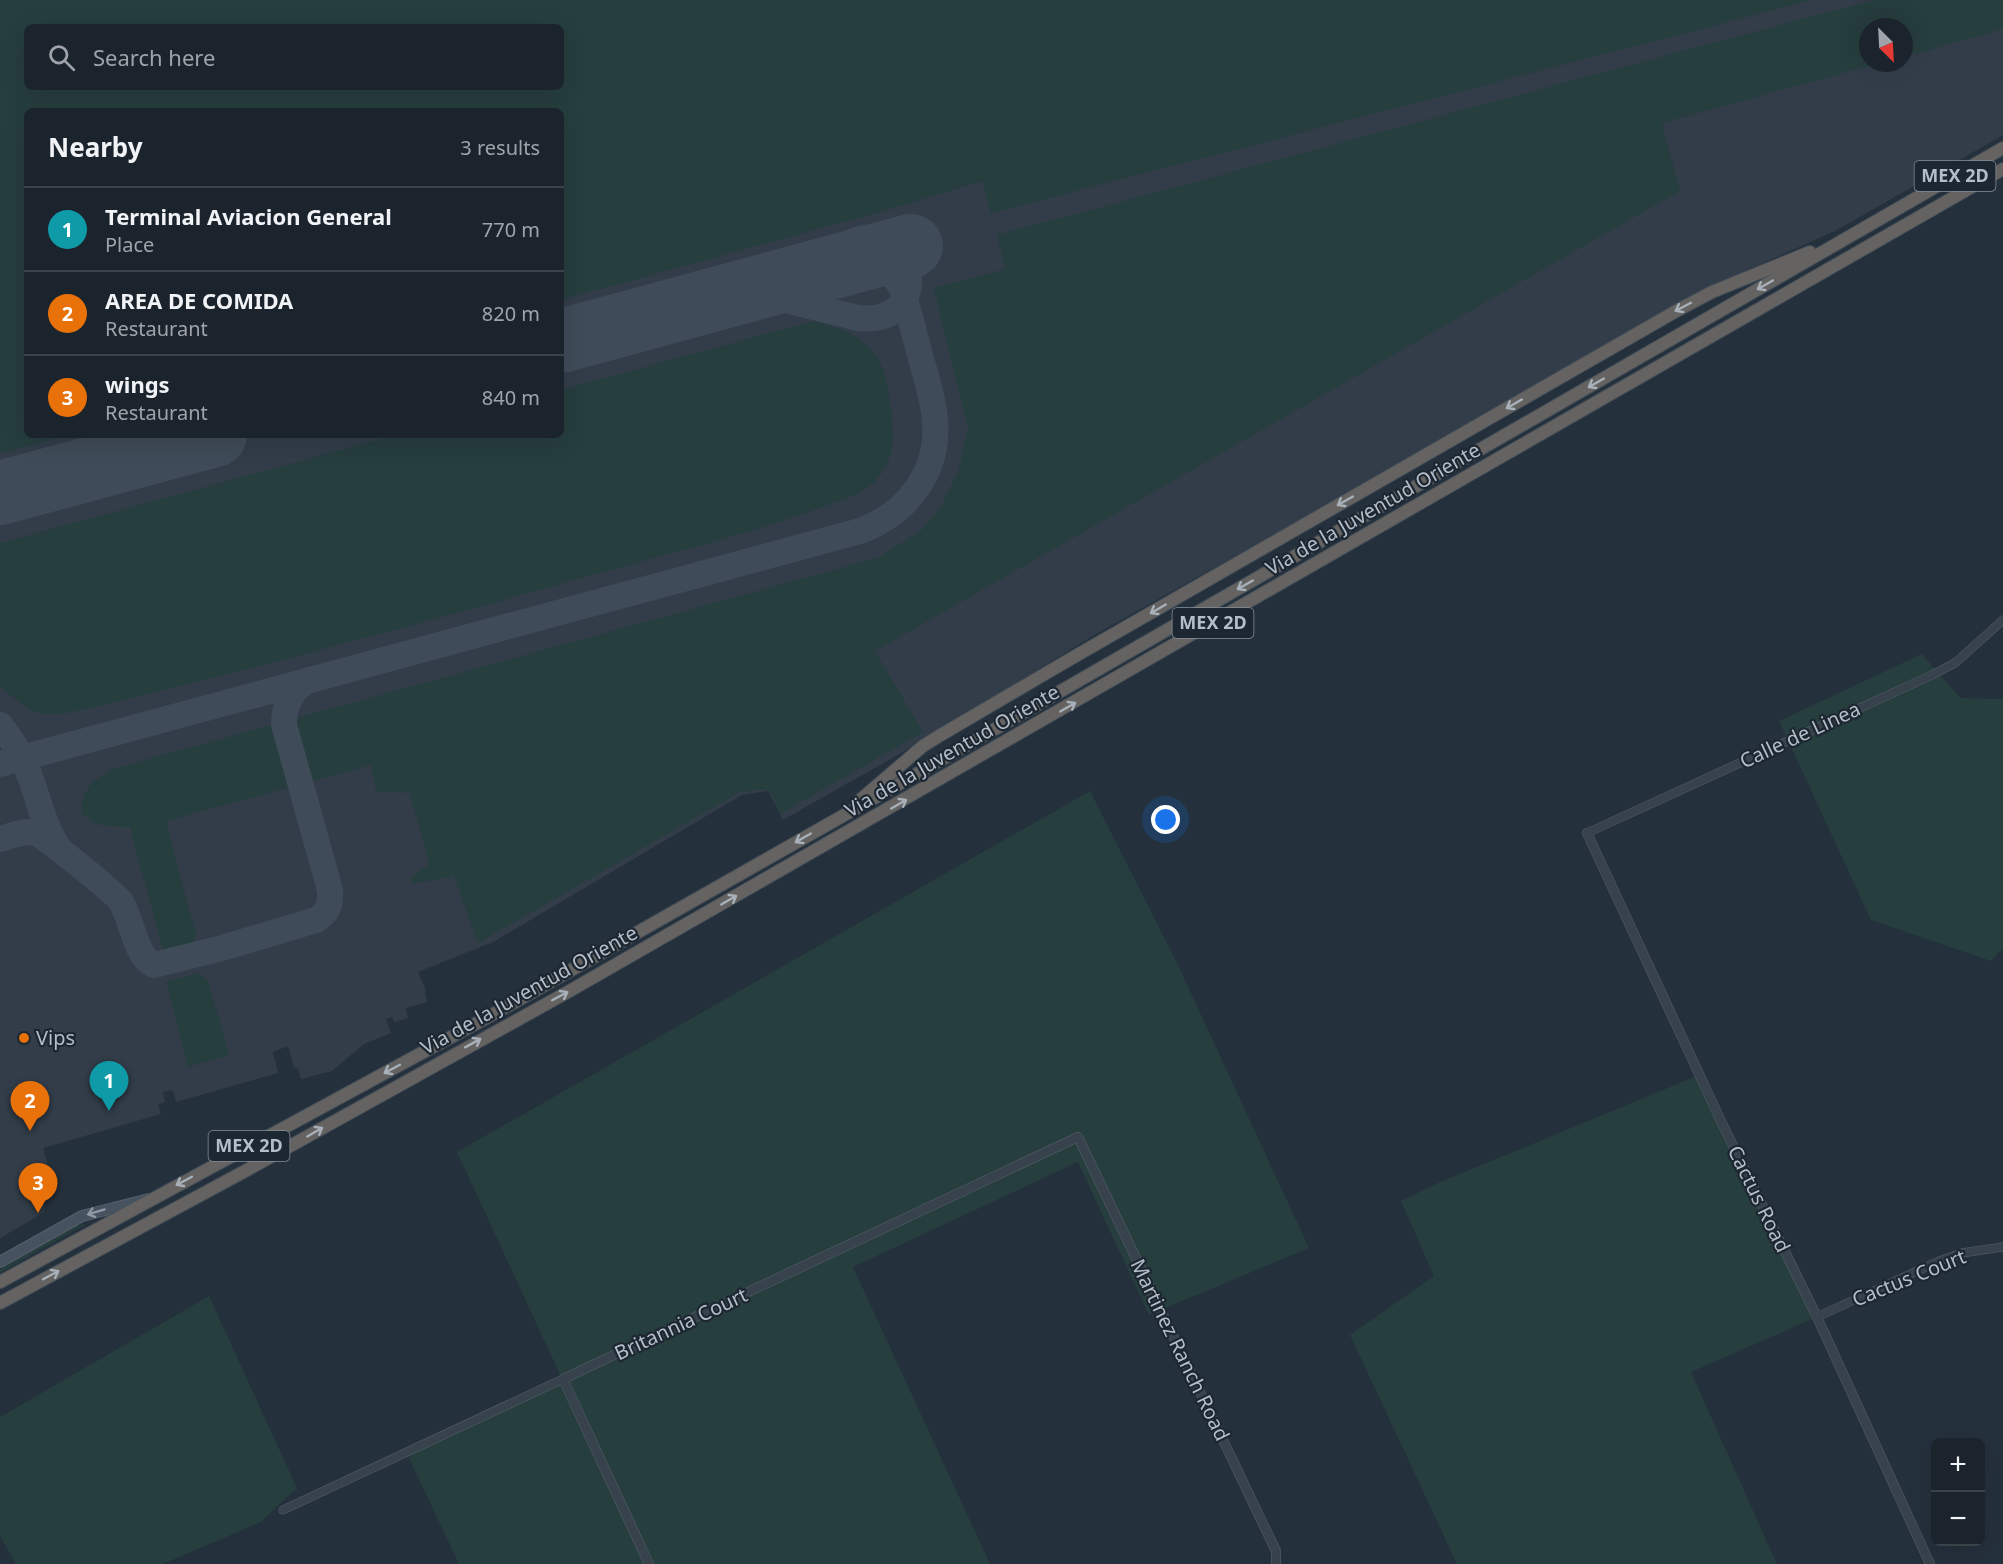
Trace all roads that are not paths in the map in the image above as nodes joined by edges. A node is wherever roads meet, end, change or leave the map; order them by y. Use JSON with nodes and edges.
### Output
{"nodes":[{"id":1,"x":2003,"y":148,"type":"edge"},
{"id":2,"x":2003,"y":169,"type":"edge"},
{"id":3,"x":1852,"y":235,"type":"junction"},
{"id":4,"x":2003,"y":620,"type":"edge"},
{"id":5,"x":837,"y":819,"type":"junction"},
{"id":6,"x":1587,"y":834,"type":"joint"},
{"id":7,"x":499,"y":1011,"type":"junction"},
{"id":8,"x":508,"y":1024,"type":"junction"},
{"id":9,"x":1078,"y":1137,"type":"joint"},
{"id":10,"x":153,"y":1198,"type":"junction"},
{"id":11,"x":2003,"y":1247,"type":"edge"},
{"id":12,"x":0,"y":1262,"type":"edge"},
{"id":13,"x":0,"y":1282,"type":"edge"},
{"id":14,"x":0,"y":1303,"type":"edge"},
{"id":15,"x":1817,"y":1317,"type":"junction"},
{"id":16,"x":562,"y":1379,"type":"junction"},
{"id":17,"x":283,"y":1510,"type":"dead end"},
{"id":18,"x":649,"y":1564,"type":"edge"},
{"id":19,"x":1276,"y":1564,"type":"edge"},
{"id":20,"x":1930,"y":1564,"type":"edge"}],
"edges":[{"from":1,"to":3,"type":"highway","name":"Via de la Juventud Oriente","number":"MEX 2D"},
{"from":8,"to":2,"type":"highway","name":"Via de la Juventud Oriente","number":"MEX 2D","one_way":true},
{"from":3,"to":5,"type":"highway","name":"Via de la Juventud Oriente","number":"MEX 2D","one_way":true},
{"from":3,"to":5,"type":"highway","one_way":true},
{"from":4,"to":6,"type":"street","name":"Calle de Linea"},
{"from":5,"to":7,"type":"highway","name":"Via de la Juventud Oriente","number":"MEX 2D","one_way":true},
{"from":6,"to":15,"type":"street","name":"Cactus Road"},
{"from":7,"to":8,"type":"highway"},
{"from":7,"to":10,"type":"highway","name":"Via de la Juventud Oriente","number":"MEX 2D","one_way":true},
{"from":14,"to":8,"type":"highway","name":"Via de la Juventud Oriente","number":"MEX 2D","one_way":true},
{"from":9,"to":16,"type":"street","name":"Britannia Court"},
{"from":9,"to":19,"type":"street","name":"Martinez Ranch Road"},
{"from":10,"to":12,"type":"main road","one_way":true},
{"from":10,"to":13,"type":"highway","name":"Via de la Juventud Oriente","number":"MEX 2D"},
{"from":11,"to":15,"type":"street","name":"Cactus Court"},
{"from":15,"to":20,"type":"street","name":"Cactus Road"},
{"from":16,"to":17,"type":"street","name":"Britannia Court"},
{"from":16,"to":18,"type":"street"}]}
